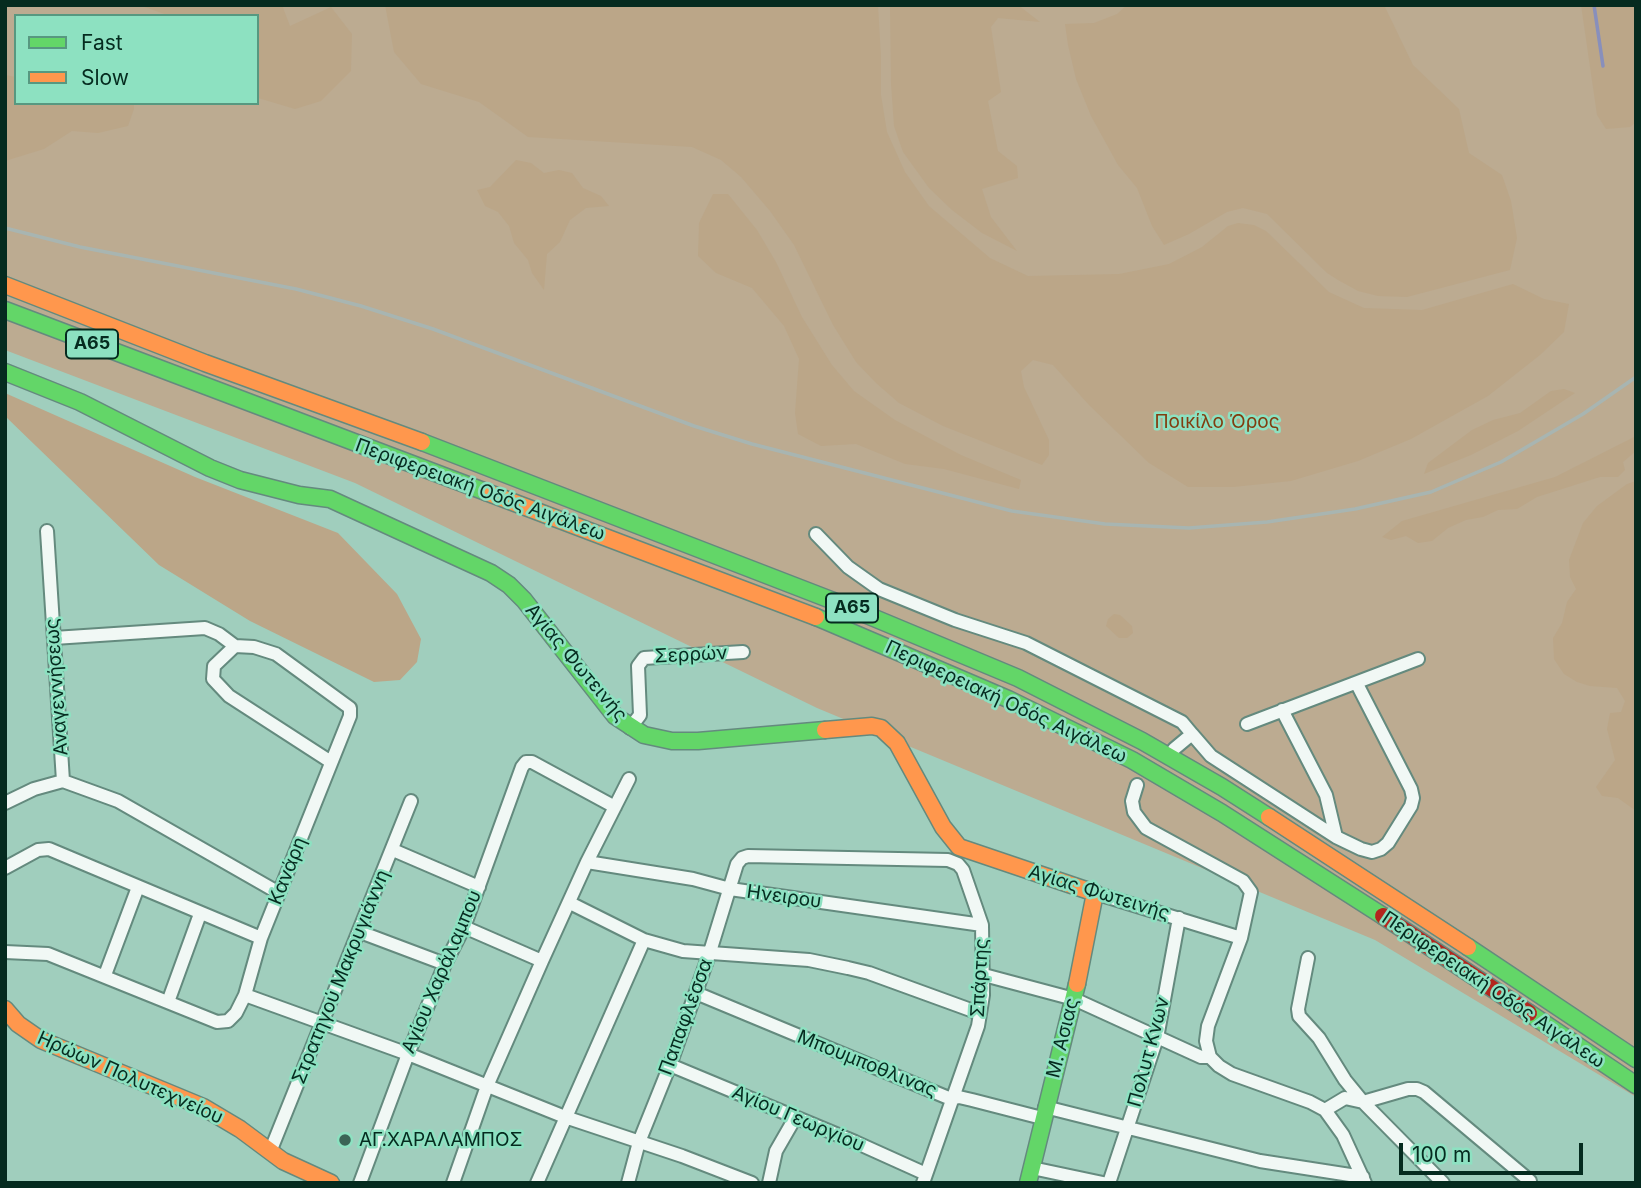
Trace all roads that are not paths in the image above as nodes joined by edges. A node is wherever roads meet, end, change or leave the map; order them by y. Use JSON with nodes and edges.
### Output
{"nodes":[{"id":1,"x":5,"y":285,"type":"edge"},
{"id":2,"x":5,"y":310,"type":"edge"},
{"id":3,"x":5,"y":372,"type":"edge"},
{"id":4,"x":47,"y":531,"type":"dead end"},
{"id":5,"x":816,"y":534,"type":"dead end"},
{"id":6,"x":54,"y":638,"type":"junction"},
{"id":7,"x":235,"y":646,"type":"junction"},
{"id":8,"x":743,"y":652,"type":"dead end"},
{"id":9,"x":1418,"y":659,"type":"dead end"},
{"id":10,"x":1357,"y":684,"type":"junction"},
{"id":11,"x":1282,"y":710,"type":"junction"},
{"id":12,"x":1247,"y":724,"type":"dead end"},
{"id":13,"x":631,"y":728,"type":"junction"},
{"id":14,"x":1192,"y":734,"type":"junction"},
{"id":15,"x":1174,"y":748,"type":"dead end"},
{"id":16,"x":331,"y":762,"type":"junction"},
{"id":17,"x":629,"y":779,"type":"dead end"},
{"id":18,"x":63,"y":780,"type":"junction"},
{"id":19,"x":1137,"y":785,"type":"dead end"},
{"id":20,"x":411,"y":801,"type":"dead end"},
{"id":21,"x":5,"y":803,"type":"edge"},
{"id":22,"x":615,"y":807,"type":"junction"},
{"id":23,"x":1336,"y":837,"type":"junction"},
{"id":24,"x":393,"y":850,"type":"junction"},
{"id":25,"x":948,"y":860,"type":"joint"},
{"id":26,"x":587,"y":862,"type":"junction"},
{"id":27,"x":5,"y":868,"type":"edge"},
{"id":28,"x":138,"y":887,"type":"junction"},
{"id":29,"x":479,"y":887,"type":"junction"},
{"id":30,"x":730,"y":889,"type":"junction"},
{"id":31,"x":1094,"y":892,"type":"junction"},
{"id":32,"x":279,"y":893,"type":"junction"},
{"id":33,"x":570,"y":903,"type":"junction"},
{"id":34,"x":200,"y":914,"type":"junction"},
{"id":35,"x":1179,"y":918,"type":"junction"},
{"id":36,"x":982,"y":925,"type":"junction"},
{"id":37,"x":464,"y":927,"type":"junction"},
{"id":38,"x":360,"y":932,"type":"junction"},
{"id":39,"x":261,"y":938,"type":"junction"},
{"id":40,"x":1241,"y":938,"type":"junction"},
{"id":41,"x":644,"y":940,"type":"junction"},
{"id":42,"x":5,"y":952,"type":"edge"},
{"id":43,"x":709,"y":955,"type":"junction"},
{"id":44,"x":1308,"y":958,"type":"dead end"},
{"id":45,"x":542,"y":961,"type":"junction"},
{"id":46,"x":445,"y":964,"type":"junction"},
{"id":47,"x":105,"y":975,"type":"junction"},
{"id":48,"x":984,"y":975,"type":"junction"},
{"id":49,"x":696,"y":993,"type":"junction"},
{"id":50,"x":245,"y":995,"type":"junction"},
{"id":51,"x":1074,"y":999,"type":"junction"},
{"id":52,"x":168,"y":1002,"type":"junction"},
{"id":53,"x":5,"y":1009,"type":"edge"},
{"id":54,"x":979,"y":1013,"type":"junction"},
{"id":55,"x":322,"y":1023,"type":"junction"},
{"id":56,"x":1157,"y":1038,"type":"junction"},
{"id":57,"x":408,"y":1054,"type":"junction"},
{"id":58,"x":1210,"y":1057,"type":"junction"},
{"id":59,"x":1636,"y":1059,"type":"edge"},
{"id":60,"x":670,"y":1065,"type":"junction"},
{"id":61,"x":488,"y":1086,"type":"junction"},
{"id":62,"x":1636,"y":1086,"type":"edge"},
{"id":63,"x":951,"y":1099,"type":"junction"},
{"id":64,"x":1363,"y":1102,"type":"junction"},
{"id":65,"x":1325,"y":1110,"type":"junction"},
{"id":66,"x":1044,"y":1113,"type":"junction"},
{"id":67,"x":565,"y":1117,"type":"junction"},
{"id":68,"x":795,"y":1118,"type":"junction"},
{"id":69,"x":1129,"y":1127,"type":"junction"},
{"id":70,"x":639,"y":1142,"type":"junction"},
{"id":71,"x":270,"y":1152,"type":"junction"},
{"id":72,"x":1030,"y":1175,"type":"edge"},
{"id":73,"x":924,"y":1178,"type":"edge"},
{"id":74,"x":1364,"y":1180,"type":"edge"},
{"id":75,"x":1530,"y":1181,"type":"dead end"},
{"id":76,"x":331,"y":1183,"type":"edge"},
{"id":77,"x":360,"y":1183,"type":"edge"},
{"id":78,"x":453,"y":1183,"type":"edge"},
{"id":79,"x":537,"y":1183,"type":"edge"},
{"id":80,"x":628,"y":1183,"type":"edge"},
{"id":81,"x":752,"y":1183,"type":"edge"},
{"id":82,"x":769,"y":1183,"type":"edge"},
{"id":83,"x":1103,"y":1183,"type":"edge"},
{"id":84,"x":1109,"y":1183,"type":"edge"},
{"id":85,"x":1443,"y":1183,"type":"edge"}],
"edges":[{"from":1,"to":59,"type":"main road","name":"Περιφερειακή Οδός Αιγάλεω","number":"Α65"},
{"from":2,"to":62,"type":"main road","name":"Περιφερειακή Οδός Αιγάλεω","number":"Α65"},
{"from":3,"to":13,"type":"main road","name":"Αγίας Φωτεινής"},
{"from":4,"to":6,"type":"street","name":"Αναγεννήσεως"},
{"from":5,"to":14,"type":"street"},
{"from":6,"to":7,"type":"street"},
{"from":6,"to":18,"type":"street","name":"Αναγεννήσεως"},
{"from":7,"to":16,"type":"street"},
{"from":7,"to":16,"type":"street","name":"Κανάρη"},
{"from":8,"to":13,"type":"street","name":"Σερρών"},
{"from":9,"to":10,"type":"street"},
{"from":10,"to":11,"type":"street"},
{"from":10,"to":23,"type":"street"},
{"from":11,"to":12,"type":"street"},
{"from":11,"to":23,"type":"street"},
{"from":13,"to":31,"type":"main road","name":"Αγίας Φωτεινής"},
{"from":14,"to":15,"type":"street"},
{"from":14,"to":23,"type":"street"},
{"from":16,"to":32,"type":"street","name":"Κανάρη"},
{"from":17,"to":22,"type":"street"},
{"from":18,"to":21,"type":"street","name":"Αναγεννήσεως"},
{"from":18,"to":32,"type":"street"},
{"from":19,"to":40,"type":"street"},
{"from":20,"to":24,"type":"street","name":"Στρατηγού Μακρυγιάννη"},
{"from":22,"to":26,"type":"street"},
{"from":22,"to":29,"type":"street","name":"Αγίου Χαράλαμπου"},
{"from":24,"to":29,"type":"street"},
{"from":24,"to":38,"type":"street","name":"Στρατηγού Μακρυγιάννη"},
{"from":25,"to":30,"type":"street","name":"Παπαφλέσσα"},
{"from":25,"to":36,"type":"street","name":"Σπάρτης"},
{"from":26,"to":30,"type":"street","name":"Ηνειρου"},
{"from":26,"to":33,"type":"street"},
{"from":27,"to":28,"type":"street"},
{"from":28,"to":34,"type":"street"},
{"from":28,"to":47,"type":"street"},
{"from":29,"to":37,"type":"street","name":"Αγίου Χαράλαμπου"},
{"from":30,"to":36,"type":"street","name":"Ηνειρου"},
{"from":30,"to":43,"type":"street","name":"Παπαφλέσσα"},
{"from":31,"to":35,"type":"street","name":"Αγίας Φωτεινής"},
{"from":31,"to":51,"type":"main road","name":"Μ. Ασιας"},
{"from":32,"to":39,"type":"street","name":"Κανάρη"},
{"from":33,"to":41,"type":"street"},
{"from":33,"to":45,"type":"street"},
{"from":34,"to":39,"type":"street"},
{"from":34,"to":52,"type":"street"},
{"from":35,"to":40,"type":"street","name":"Αγίας Φωτεινής"},
{"from":35,"to":56,"type":"street","name":"Πολυτ Κνων"},
{"from":36,"to":48,"type":"street","name":"Σπάρτης"},
{"from":37,"to":45,"type":"street"},
{"from":37,"to":46,"type":"street","name":"Αγίου Χαράλαμπου"},
{"from":38,"to":46,"type":"street"},
{"from":38,"to":55,"type":"street","name":"Στρατηγού Μακρυγιάννη"},
{"from":39,"to":50,"type":"street","name":"Κανάρη"},
{"from":40,"to":58,"type":"street"},
{"from":41,"to":43,"type":"street"},
{"from":41,"to":67,"type":"street"},
{"from":42,"to":47,"type":"street"},
{"from":43,"to":49,"type":"street","name":"Παπαφλέσσα"},
{"from":43,"to":54,"type":"street"},
{"from":44,"to":64,"type":"street"},
{"from":45,"to":61,"type":"street"},
{"from":46,"to":57,"type":"street","name":"Αγίου Χαράλαμπου"},
{"from":47,"to":52,"type":"street"},
{"from":48,"to":51,"type":"street"},
{"from":48,"to":54,"type":"street","name":"Σπάρτης"},
{"from":49,"to":60,"type":"street","name":"Παπαφλέσσα"},
{"from":49,"to":63,"type":"street","name":"Μπουμποθλινας"},
{"from":50,"to":52,"type":"street","name":"Κανάρη"},
{"from":50,"to":55,"type":"street"},
{"from":51,"to":56,"type":"street"},
{"from":51,"to":66,"type":"main road","name":"Μ. Ασιας"},
{"from":53,"to":71,"type":"main road","name":"Ηρώων Πολυτεχνείου"},
{"from":54,"to":63,"type":"street","name":"Σπάρτης"},
{"from":55,"to":57,"type":"street"},
{"from":55,"to":71,"type":"street","name":"Στρατηγού Μακρυγιάννη"},
{"from":56,"to":58,"type":"street"},
{"from":56,"to":69,"type":"street","name":"Πολυτ Κνων"},
{"from":57,"to":61,"type":"street"},
{"from":57,"to":77,"type":"street","name":"Αγίου Χαράλαμπου"},
{"from":58,"to":65,"type":"street"},
{"from":60,"to":68,"type":"street","name":"Αγίου Γεωργίου"},
{"from":60,"to":70,"type":"street","name":"Παπαφλέσσα"},
{"from":61,"to":67,"type":"street"},
{"from":61,"to":78,"type":"street"},
{"from":63,"to":66,"type":"street","name":"Μπουμποθλινας"},
{"from":63,"to":73,"type":"street","name":"Σπάρτης"},
{"from":64,"to":65,"type":"street"},
{"from":64,"to":75,"type":"street"},
{"from":64,"to":85,"type":"street"},
{"from":65,"to":74,"type":"street"},
{"from":66,"to":69,"type":"street","name":"Μπουμποθλινας"},
{"from":66,"to":72,"type":"main road","name":"Μ. Ασιας"},
{"from":67,"to":70,"type":"street"},
{"from":67,"to":79,"type":"street"},
{"from":68,"to":73,"type":"street","name":"Αγίου Γεωργίου"},
{"from":68,"to":82,"type":"street"},
{"from":69,"to":74,"type":"street","name":"Μπουμποθλινας"},
{"from":69,"to":84,"type":"street","name":"Πολυτ Κνων"},
{"from":70,"to":80,"type":"street","name":"Παπαφλέσσα"},
{"from":70,"to":81,"type":"street"},
{"from":71,"to":76,"type":"main road","name":"Ηρώων Πολυτεχνείου"},
{"from":72,"to":83,"type":"street"}]}
